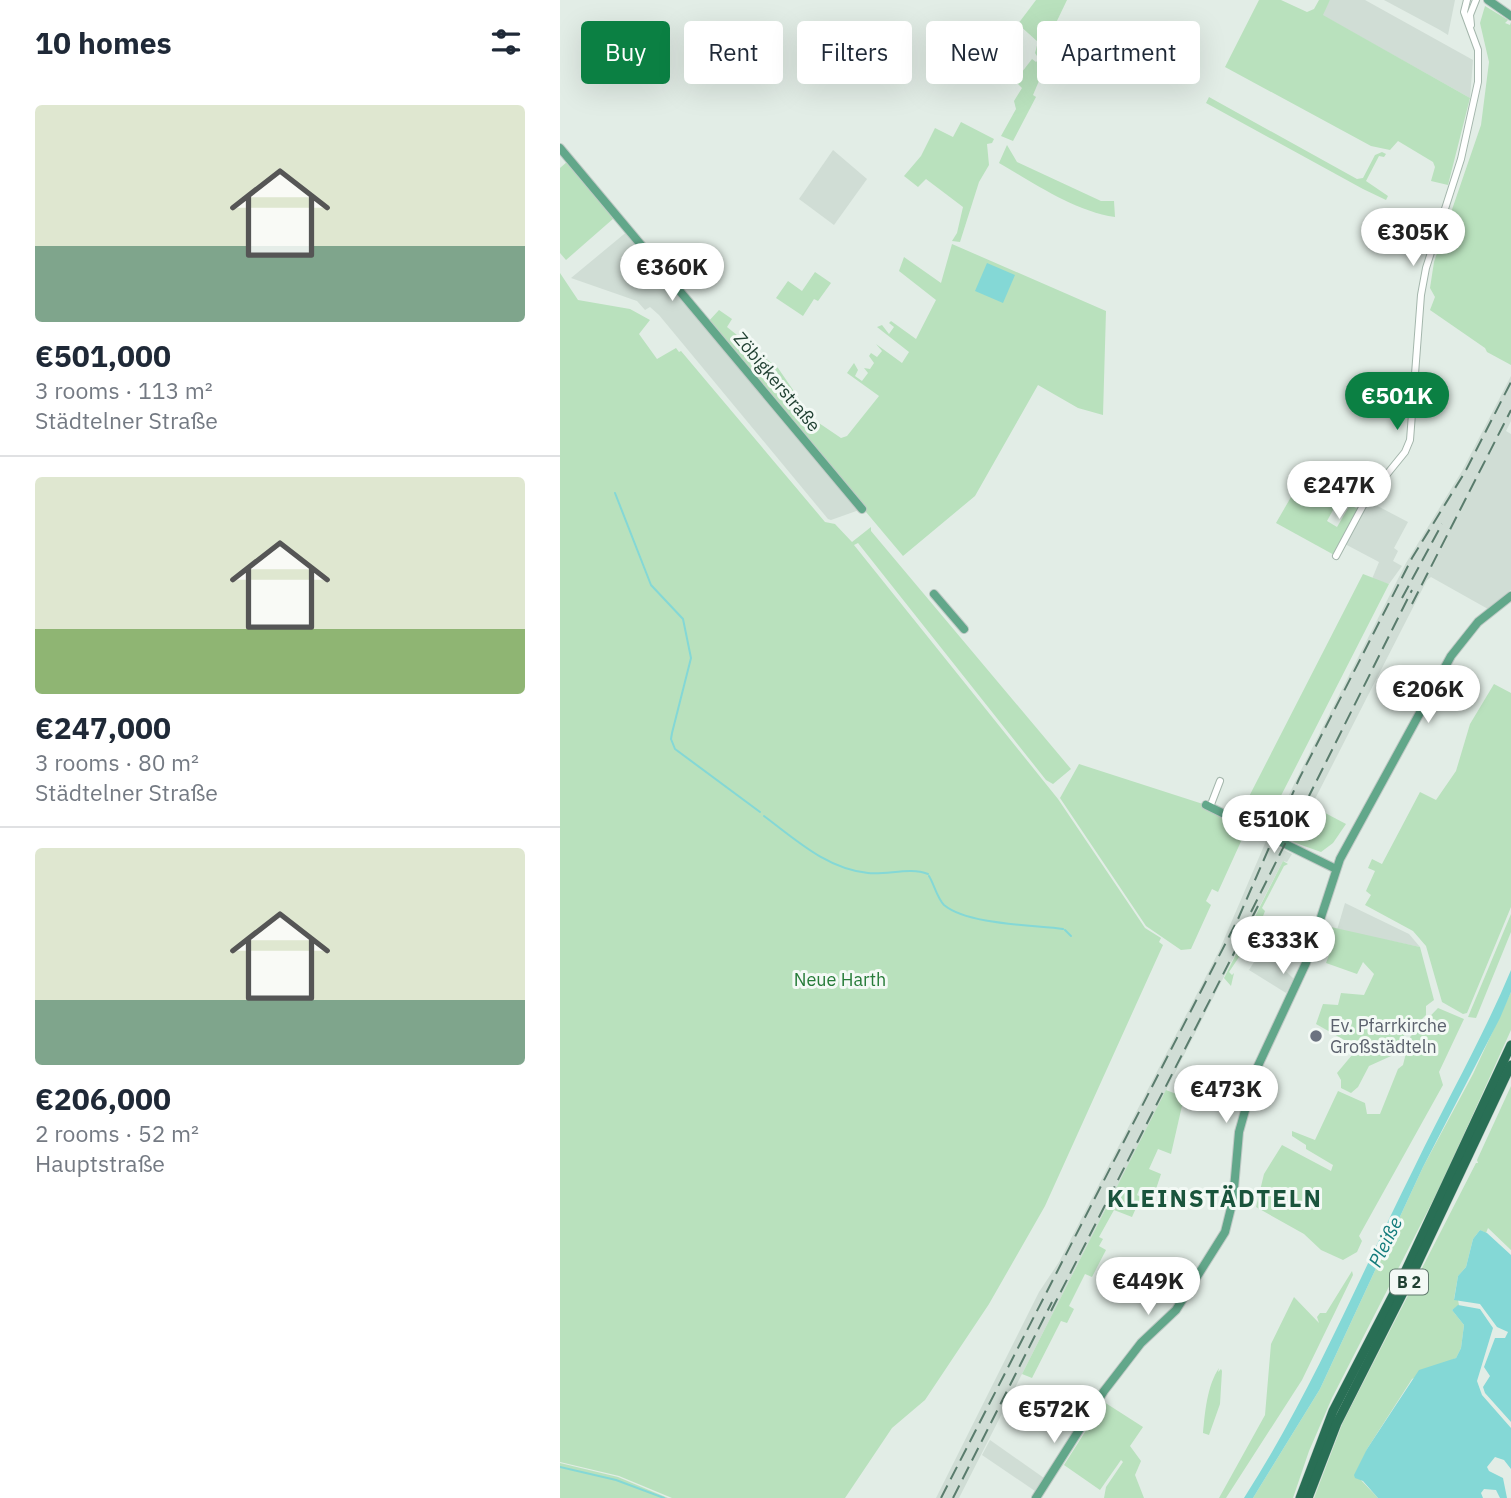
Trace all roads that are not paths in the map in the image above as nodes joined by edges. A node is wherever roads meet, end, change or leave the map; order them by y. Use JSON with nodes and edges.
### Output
{"nodes":[{"id":1,"x":1476,"y":0,"type":"edge"},
{"id":2,"x":1488,"y":0,"type":"edge"},
{"id":3,"x":1465,"y":1,"type":"edge"},
{"id":4,"x":1511,"y":16,"type":"edge"},
{"id":5,"x":1472,"y":31,"type":"junction"},
{"id":6,"x":560,"y":148,"type":"edge"},
{"id":7,"x":862,"y":509,"type":"dead end"},
{"id":8,"x":1336,"y":556,"type":"dead end"},
{"id":9,"x":934,"y":594,"type":"dead end"},
{"id":10,"x":1511,"y":596,"type":"edge"},
{"id":11,"x":964,"y":629,"type":"dead end"},
{"id":12,"x":1220,"y":781,"type":"dead end"},
{"id":13,"x":1208,"y":806,"type":"joint"},
{"id":14,"x":1336,"y":869,"type":"junction"},
{"id":15,"x":1511,"y":1045,"type":"edge"},
{"id":16,"x":1511,"y":1065,"type":"edge"},
{"id":17,"x":1036,"y":1498,"type":"edge"},
{"id":18,"x":1300,"y":1498,"type":"edge"},
{"id":19,"x":1308,"y":1498,"type":"edge"}],
"edges":[{"from":1,"to":5,"type":"street"},
{"from":2,"to":4,"type":"main road"},
{"from":3,"to":5,"type":"street"},
{"from":5,"to":8,"type":"street"},
{"from":6,"to":7,"type":"main road","name":"Zöbigkerstraße"},
{"from":9,"to":11,"type":"main road"},
{"from":10,"to":14,"type":"main road"},
{"from":12,"to":13,"type":"street"},
{"from":13,"to":14,"type":"main road"},
{"from":14,"to":17,"type":"main road"},
{"from":15,"to":18,"type":"highway","number":"B 2"},
{"from":16,"to":19,"type":"highway","number":"B 2"}]}
